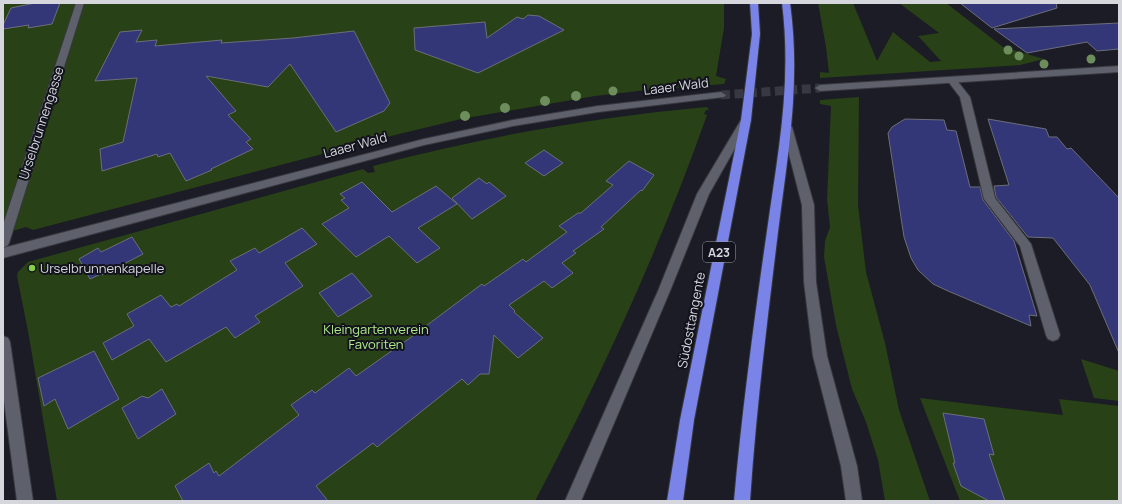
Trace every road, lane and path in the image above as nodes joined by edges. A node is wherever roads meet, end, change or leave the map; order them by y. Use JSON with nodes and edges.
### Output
{"nodes":[{"id":1,"x":80,"y":3,"type":"edge"},
{"id":2,"x":754,"y":3,"type":"edge"},
{"id":3,"x":786,"y":3,"type":"edge"},
{"id":4,"x":1119,"y":69,"type":"edge"},
{"id":5,"x":952,"y":80,"type":"junction"},
{"id":6,"x":820,"y":88,"type":"tunnel mouth"},
{"id":7,"x":721,"y":95,"type":"tunnel mouth"},
{"id":8,"x":746,"y":120,"type":"junction"},
{"id":9,"x":787,"y":127,"type":"junction"},
{"id":10,"x":3,"y":243,"type":"edge"},
{"id":11,"x":3,"y":252,"type":"edge"},
{"id":12,"x":1053,"y":335,"type":"dead end"},
{"id":13,"x":3,"y":342,"type":"edge"},
{"id":14,"x":25,"y":501,"type":"edge"},
{"id":15,"x":573,"y":501,"type":"edge"},
{"id":16,"x":675,"y":501,"type":"edge"},
{"id":17,"x":742,"y":501,"type":"edge"},
{"id":18,"x":854,"y":501,"type":"edge"}],
"edges":[{"from":1,"to":10,"type":"street","name":"Urselbrunnengasse"},
{"from":2,"to":8,"type":"highway","name":"Südosttangente","number":"A23"},
{"from":3,"to":9,"type":"highway"},
{"from":4,"to":5,"type":"street"},
{"from":5,"to":6,"type":"street"},
{"from":5,"to":12,"type":"street"},
{"from":7,"to":11,"type":"street","name":"Laaer Wald"},
{"from":8,"to":15,"type":"street"},
{"from":8,"to":16,"type":"highway","name":"Südosttangente","number":"A23"},
{"from":9,"to":17,"type":"highway"},
{"from":9,"to":18,"type":"street"},
{"from":13,"to":14,"type":"street"}]}
